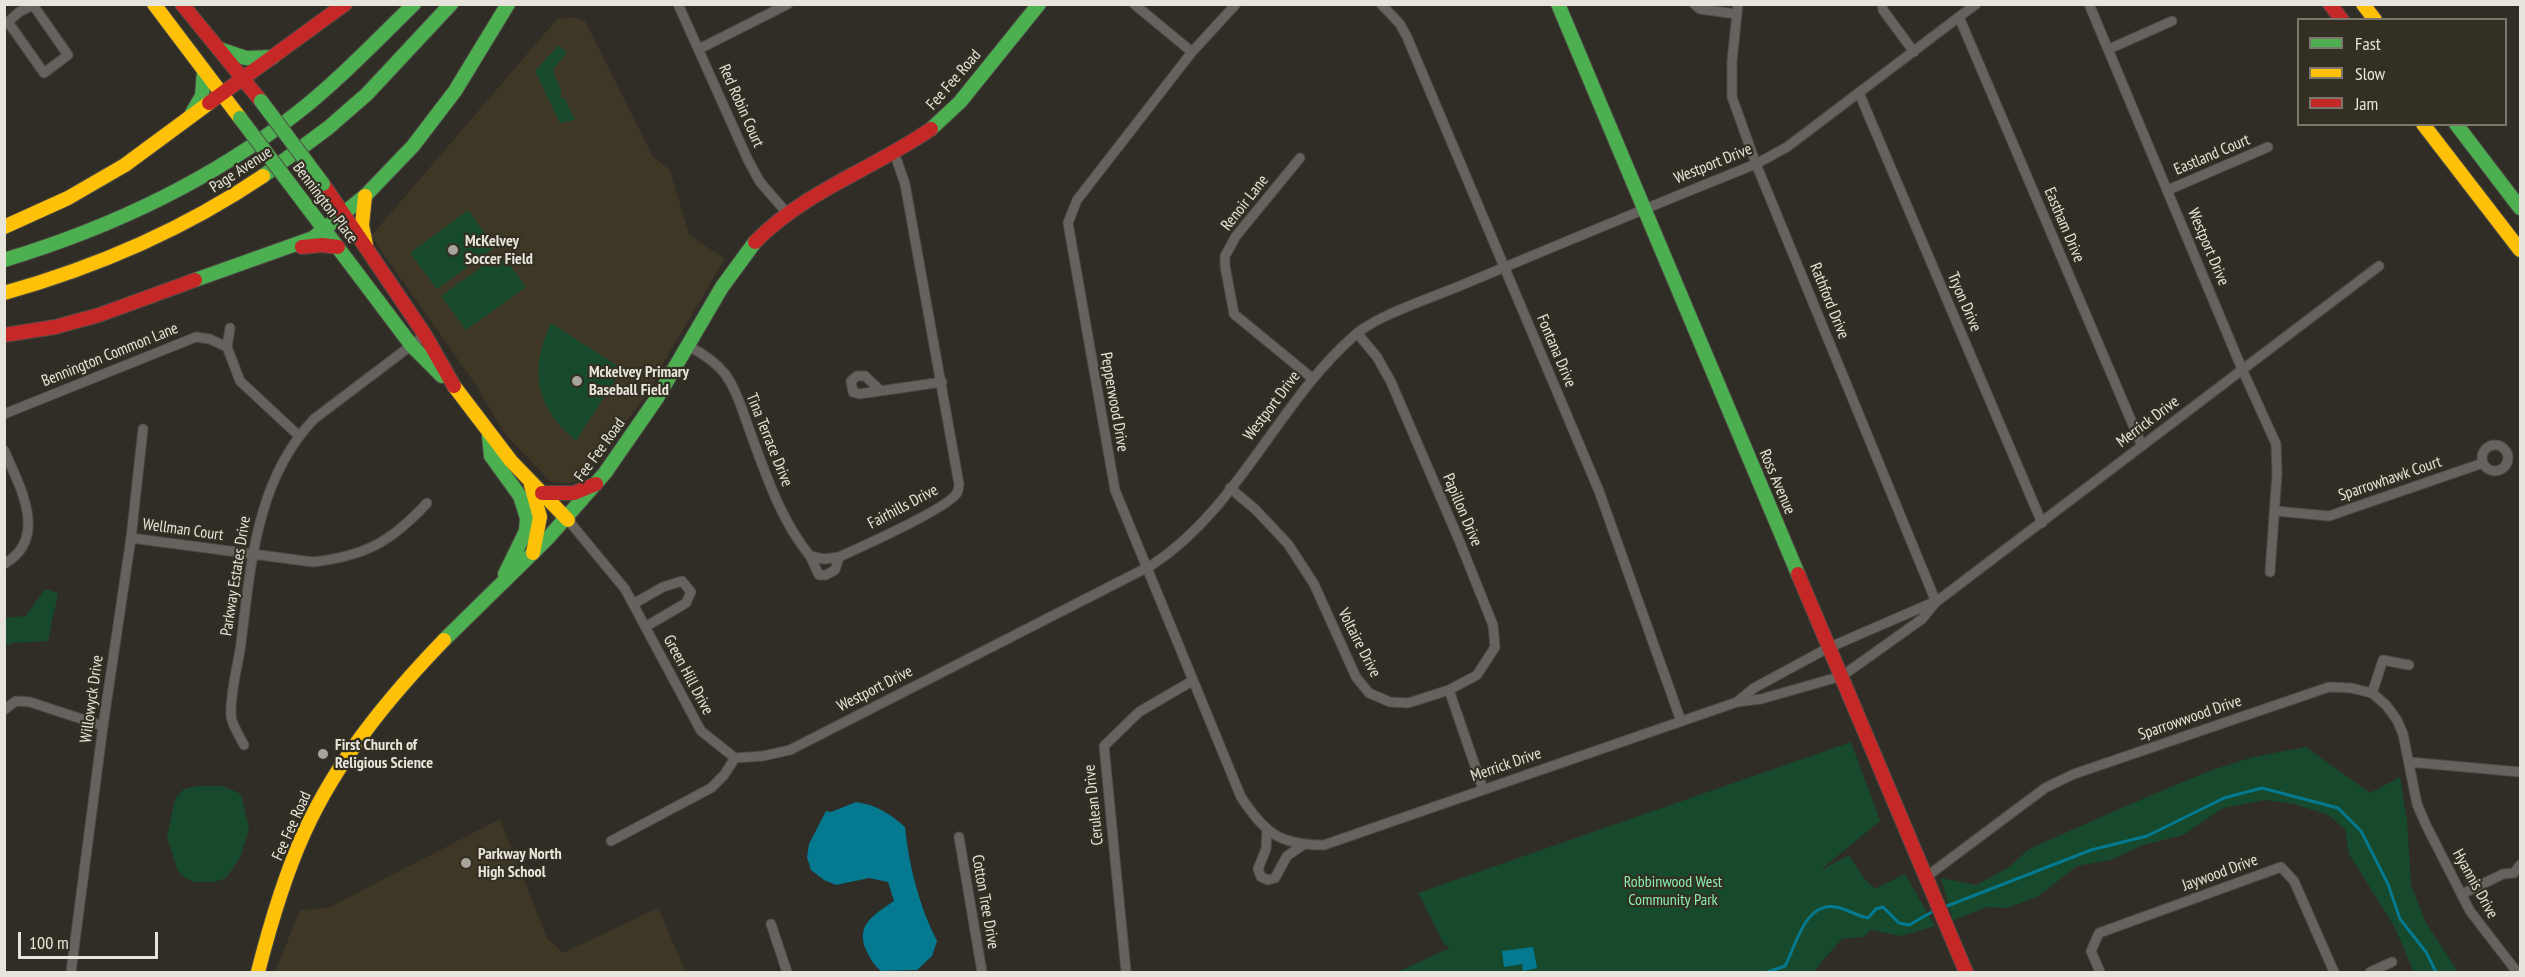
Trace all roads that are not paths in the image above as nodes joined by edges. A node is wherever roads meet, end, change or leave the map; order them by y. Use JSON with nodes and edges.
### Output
{"nodes":[{"id":1,"x":154,"y":4,"type":"edge"},
{"id":2,"x":182,"y":4,"type":"edge"},
{"id":3,"x":345,"y":4,"type":"edge"},
{"id":4,"x":414,"y":4,"type":"edge"},
{"id":5,"x":451,"y":4,"type":"edge"},
{"id":6,"x":508,"y":4,"type":"edge"},
{"id":7,"x":678,"y":4,"type":"edge"},
{"id":8,"x":788,"y":4,"type":"edge"},
{"id":9,"x":1039,"y":4,"type":"edge"},
{"id":10,"x":1134,"y":4,"type":"edge"},
{"id":11,"x":1236,"y":4,"type":"edge"},
{"id":12,"x":1381,"y":4,"type":"edge"},
{"id":13,"x":1558,"y":4,"type":"edge"},
{"id":14,"x":1694,"y":4,"type":"edge"},
{"id":15,"x":1882,"y":4,"type":"edge"},
{"id":16,"x":1976,"y":4,"type":"edge"},
{"id":17,"x":2089,"y":4,"type":"edge"},
{"id":18,"x":2330,"y":4,"type":"edge"},
{"id":19,"x":2363,"y":4,"type":"edge"},
{"id":20,"x":17,"y":8,"type":"edge"},
{"id":21,"x":1737,"y":9,"type":"edge"},
{"id":22,"x":1959,"y":17,"type":"junction"},
{"id":23,"x":2340,"y":18,"type":"edge"},
{"id":24,"x":2374,"y":18,"type":"edge"},
{"id":25,"x":2172,"y":21,"type":"dead end"},
{"id":26,"x":219,"y":49,"type":"junction"},
{"id":27,"x":699,"y":49,"type":"junction"},
{"id":28,"x":2109,"y":49,"type":"junction"},
{"id":29,"x":1192,"y":52,"type":"junction"},
{"id":30,"x":1914,"y":52,"type":"junction"},
{"id":31,"x":273,"y":57,"type":"junction"},
{"id":32,"x":204,"y":71,"type":"junction"},
{"id":33,"x":244,"y":79,"type":"junction"},
{"id":34,"x":1859,"y":93,"type":"junction"},
{"id":35,"x":222,"y":95,"type":"junction"},
{"id":36,"x":189,"y":118,"type":"junction"},
{"id":37,"x":2425,"y":126,"type":"edge"},
{"id":38,"x":2458,"y":126,"type":"edge"},
{"id":39,"x":2268,"y":147,"type":"dead end"},
{"id":40,"x":894,"y":152,"type":"junction"},
{"id":41,"x":1300,"y":158,"type":"dead end"},
{"id":42,"x":1756,"y":164,"type":"junction"},
{"id":43,"x":2168,"y":190,"type":"junction"},
{"id":44,"x":365,"y":196,"type":"junction"},
{"id":45,"x":2520,"y":208,"type":"edge"},
{"id":46,"x":1644,"y":209,"type":"junction"},
{"id":47,"x":787,"y":213,"type":"junction"},
{"id":48,"x":345,"y":214,"type":"junction"},
{"id":49,"x":4,"y":226,"type":"edge"},
{"id":50,"x":325,"y":230,"type":"junction"},
{"id":51,"x":366,"y":246,"type":"junction"},
{"id":52,"x":338,"y":247,"type":"junction"},
{"id":53,"x":287,"y":248,"type":"junction"},
{"id":54,"x":2520,"y":250,"type":"edge"},
{"id":55,"x":4,"y":260,"type":"edge"},
{"id":56,"x":2379,"y":266,"type":"dead end"},
{"id":57,"x":1504,"y":267,"type":"junction"},
{"id":58,"x":4,"y":292,"type":"edge"},
{"id":59,"x":230,"y":328,"type":"dead end"},
{"id":60,"x":1357,"y":333,"type":"junction"},
{"id":61,"x":4,"y":335,"type":"edge"},
{"id":62,"x":425,"y":335,"type":"junction"},
{"id":63,"x":412,"y":346,"type":"junction"},
{"id":64,"x":688,"y":346,"type":"junction"},
{"id":65,"x":227,"y":347,"type":"junction"},
{"id":66,"x":2242,"y":369,"type":"junction"},
{"id":67,"x":1312,"y":378,"type":"junction"},
{"id":68,"x":942,"y":382,"type":"junction"},
{"id":69,"x":455,"y":388,"type":"junction"},
{"id":70,"x":880,"y":390,"type":"dead end"},
{"id":71,"x":4,"y":414,"type":"edge"},
{"id":72,"x":143,"y":429,"type":"dead end"},
{"id":73,"x":298,"y":435,"type":"junction"},
{"id":74,"x":489,"y":436,"type":"junction"},
{"id":75,"x":2142,"y":446,"type":"junction"},
{"id":76,"x":4,"y":450,"type":"edge"},
{"id":77,"x":2482,"y":463,"type":"dead end"},
{"id":78,"x":530,"y":481,"type":"junction"},
{"id":79,"x":598,"y":483,"type":"junction"},
{"id":80,"x":1230,"y":488,"type":"junction"},
{"id":81,"x":542,"y":493,"type":"junction"},
{"id":82,"x":427,"y":502,"type":"dead end"},
{"id":83,"x":2275,"y":511,"type":"junction"},
{"id":84,"x":568,"y":520,"type":"junction"},
{"id":85,"x":2042,"y":523,"type":"junction"},
{"id":86,"x":131,"y":538,"type":"junction"},
{"id":87,"x":533,"y":553,"type":"junction"},
{"id":88,"x":252,"y":555,"type":"junction"},
{"id":89,"x":810,"y":556,"type":"junction"},
{"id":90,"x":839,"y":557,"type":"junction"},
{"id":91,"x":4,"y":564,"type":"edge"},
{"id":92,"x":1146,"y":567,"type":"junction"},
{"id":93,"x":2270,"y":572,"type":"dead end"},
{"id":94,"x":501,"y":583,"type":"junction"},
{"id":95,"x":1936,"y":602,"type":"junction"},
{"id":96,"x":633,"y":603,"type":"junction"},
{"id":97,"x":645,"y":627,"type":"junction"},
{"id":98,"x":1828,"y":648,"type":"junction"},
{"id":99,"x":2409,"y":665,"type":"dead end"},
{"id":100,"x":1842,"y":676,"type":"junction"},
{"id":101,"x":1192,"y":681,"type":"junction"},
{"id":102,"x":1449,"y":690,"type":"junction"},
{"id":103,"x":2372,"y":693,"type":"junction"},
{"id":104,"x":1737,"y":702,"type":"junction"},
{"id":105,"x":4,"y":710,"type":"edge"},
{"id":106,"x":1681,"y":721,"type":"junction"},
{"id":107,"x":103,"y":726,"type":"junction"},
{"id":108,"x":244,"y":745,"type":"dead end"},
{"id":109,"x":735,"y":758,"type":"junction"},
{"id":110,"x":2409,"y":762,"type":"junction"},
{"id":111,"x":2520,"y":772,"type":"edge"},
{"id":112,"x":1484,"y":789,"type":"junction"},
{"id":113,"x":1267,"y":829,"type":"junction"},
{"id":114,"x":959,"y":837,"type":"dead end"},
{"id":115,"x":1284,"y":840,"type":"joint"},
{"id":116,"x":610,"y":841,"type":"dead end"},
{"id":117,"x":1303,"y":845,"type":"junction"},
{"id":118,"x":2518,"y":873,"type":"edge"},
{"id":119,"x":1926,"y":877,"type":"junction"},
{"id":120,"x":2462,"y":894,"type":"junction"},
{"id":121,"x":771,"y":924,"type":"dead end"},
{"id":122,"x":2392,"y":962,"type":"dead end"},
{"id":123,"x":1126,"y":971,"type":"dead end"},
{"id":124,"x":71,"y":972,"type":"edge"},
{"id":125,"x":258,"y":972,"type":"edge"},
{"id":126,"x":787,"y":972,"type":"edge"},
{"id":127,"x":982,"y":972,"type":"edge"},
{"id":128,"x":1966,"y":972,"type":"edge"},
{"id":129,"x":2100,"y":972,"type":"edge"},
{"id":130,"x":2334,"y":972,"type":"edge"},
{"id":131,"x":2370,"y":972,"type":"edge"},
{"id":132,"x":2517,"y":972,"type":"edge"}],
"edges":[{"from":1,"to":32,"type":"main road","name":"Bennington Place"},
{"from":2,"to":26,"type":"main road","name":"Bennington Place"},
{"from":3,"to":31,"type":"main road"},
{"from":4,"to":55,"type":"main road","name":"Page Avenue"},
{"from":5,"to":58,"type":"main road","name":"Page Avenue"},
{"from":6,"to":44,"type":"main road"},
{"from":7,"to":27,"type":"street","name":"Red Robin Court"},
{"from":8,"to":27,"type":"street"},
{"from":9,"to":40,"type":"main road","name":"Fee Fee Road"},
{"from":10,"to":29,"type":"street"},
{"from":11,"to":29,"type":"street","name":"Pepperwood Drive"},
{"from":12,"to":57,"type":"street","name":"Fontana Drive"},
{"from":13,"to":46,"type":"main road","name":"Ross Avenue"},
{"from":14,"to":21,"type":"street"},
{"from":15,"to":30,"type":"street"},
{"from":16,"to":22,"type":"street","name":"Westport Drive"},
{"from":17,"to":28,"type":"street","name":"Westport Drive"},
{"from":18,"to":23,"type":"main road"},
{"from":19,"to":24,"type":"main road"},
{"from":20,"to":20,"type":"street"},
{"from":21,"to":42,"type":"street","name":"Rathford Drive"},
{"from":22,"to":30,"type":"street","name":"Westport Drive"},
{"from":22,"to":75,"type":"street","name":"Eastham Drive"},
{"from":25,"to":28,"type":"street"},
{"from":26,"to":31,"type":"main road"},
{"from":26,"to":33,"type":"main road","name":"Bennington Place"},
{"from":27,"to":47,"type":"street","name":"Red Robin Court"},
{"from":28,"to":43,"type":"street","name":"Westport Drive"},
{"from":29,"to":92,"type":"street","name":"Pepperwood Drive"},
{"from":30,"to":34,"type":"street","name":"Westport Drive"},
{"from":31,"to":33,"type":"main road"},
{"from":32,"to":35,"type":"main road","name":"Bennington Place"},
{"from":32,"to":36,"type":"main road"},
{"from":33,"to":35,"type":"main road"},
{"from":33,"to":48,"type":"main road","name":"Bennington Place","bridge":true},
{"from":34,"to":42,"type":"street","name":"Westport Drive"},
{"from":34,"to":85,"type":"street","name":"Tryon Drive"},
{"from":35,"to":36,"type":"main road"},
{"from":35,"to":50,"type":"main road","name":"Bennington Place","bridge":true},
{"from":36,"to":49,"type":"main road"},
{"from":37,"to":54,"type":"main road"},
{"from":38,"to":45,"type":"main road"},
{"from":39,"to":43,"type":"street","name":"Eastland Court"},
{"from":40,"to":47,"type":"main road","name":"Fee Fee Road"},
{"from":40,"to":68,"type":"street","name":"Fairhills Drive"},
{"from":41,"to":67,"type":"street","name":"Renoir Lane"},
{"from":42,"to":46,"type":"street","name":"Westport Drive"},
{"from":42,"to":95,"type":"street","name":"Rathford Drive"},
{"from":43,"to":66,"type":"street","name":"Westport Drive"},
{"from":44,"to":48,"type":"main road"},
{"from":44,"to":51,"type":"main road"},
{"from":46,"to":57,"type":"street","name":"Westport Drive"},
{"from":46,"to":98,"type":"main road","name":"Ross Avenue"},
{"from":47,"to":64,"type":"main road","name":"Fee Fee Road"},
{"from":48,"to":50,"type":"main road"},
{"from":48,"to":51,"type":"main road","name":"Bennington Place"},
{"from":50,"to":52,"type":"main road","name":"Bennington Place"},
{"from":50,"to":53,"type":"main road"},
{"from":51,"to":62,"type":"main road","name":"Bennington Place"},
{"from":52,"to":53,"type":"main road"},
{"from":52,"to":63,"type":"main road","name":"Bennington Place"},
{"from":53,"to":61,"type":"main road"},
{"from":56,"to":66,"type":"street","name":"Merrick Drive"},
{"from":57,"to":60,"type":"street","name":"Westport Drive"},
{"from":57,"to":106,"type":"street","name":"Fontana Drive"},
{"from":59,"to":65,"type":"street"},
{"from":60,"to":67,"type":"street","name":"Westport Drive"},
{"from":60,"to":102,"type":"street","name":"Papillon Drive"},
{"from":62,"to":63,"type":"street","name":"Parkway Estates Drive"},
{"from":62,"to":69,"type":"main road","name":"Bennington Place"},
{"from":63,"to":69,"type":"main road","name":"Bennington Place"},
{"from":63,"to":73,"type":"street","name":"Parkway Estates Drive"},
{"from":64,"to":79,"type":"main road","name":"Fee Fee Road"},
{"from":64,"to":89,"type":"street","name":"Tina Terrace Drive"},
{"from":65,"to":71,"type":"street","name":"Bennington Common Lane"},
{"from":65,"to":73,"type":"street"},
{"from":66,"to":75,"type":"street","name":"Merrick Drive"},
{"from":66,"to":83,"type":"street"},
{"from":67,"to":80,"type":"street","name":"Westport Drive"},
{"from":68,"to":70,"type":"street"},
{"from":68,"to":90,"type":"street","name":"Fairhills Drive"},
{"from":69,"to":74,"type":"main road","name":"Bennington Place"},
{"from":72,"to":86,"type":"street","name":"Willowyck Drive"},
{"from":73,"to":88,"type":"street","name":"Parkway Estates Drive"},
{"from":74,"to":78,"type":"main road","name":"Bennington Place"},
{"from":74,"to":94,"type":"main road"},
{"from":75,"to":85,"type":"street","name":"Merrick Drive"},
{"from":76,"to":91,"type":"street"},
{"from":77,"to":83,"type":"street","name":"Sparrowhawk Court"},
{"from":78,"to":81,"type":"main road","name":"Bennington Place"},
{"from":78,"to":87,"type":"main road"},
{"from":79,"to":81,"type":"main road"},
{"from":79,"to":84,"type":"main road","name":"Fee Fee Road"},
{"from":80,"to":92,"type":"street","name":"Westport Drive"},
{"from":80,"to":102,"type":"street","name":"Voltaire Drive"},
{"from":81,"to":84,"type":"main road","name":"Bennington Place"},
{"from":82,"to":88,"type":"street","name":"Wellman Court"},
{"from":83,"to":93,"type":"street"},
{"from":84,"to":87,"type":"main road","name":"Fee Fee Road"},
{"from":84,"to":96,"type":"street","name":"Green Hill Drive"},
{"from":85,"to":95,"type":"street","name":"Merrick Drive"},
{"from":86,"to":88,"type":"street","name":"Wellman Court"},
{"from":86,"to":107,"type":"street","name":"Willowyck Drive"},
{"from":87,"to":94,"type":"main road","name":"Fee Fee Road"},
{"from":88,"to":108,"type":"street","name":"Parkway Estates Drive"},
{"from":89,"to":90,"type":"street","name":"Fairhills Drive"},
{"from":89,"to":90,"type":"street","name":"Tina Terrace Drive"},
{"from":92,"to":101,"type":"street","name":"Pepperwood Drive"},
{"from":92,"to":109,"type":"street","name":"Westport Drive"},
{"from":94,"to":125,"type":"main road","name":"Fee Fee Road"},
{"from":95,"to":98,"type":"street","name":"Merrick Drive"},
{"from":95,"to":100,"type":"street","name":"Merrick Drive"},
{"from":96,"to":97,"type":"street","name":"Green Hill Drive"},
{"from":96,"to":97,"type":"street","name":"Green Hill Drive"},
{"from":97,"to":109,"type":"street","name":"Green Hill Drive"},
{"from":98,"to":100,"type":"main road","name":"Ross Avenue"},
{"from":98,"to":104,"type":"street","name":"Merrick Drive"},
{"from":99,"to":103,"type":"street"},
{"from":100,"to":104,"type":"street","name":"Merrick Drive"},
{"from":100,"to":119,"type":"main road","name":"Ross Avenue"},
{"from":101,"to":113,"type":"street","name":"Pepperwood Drive"},
{"from":101,"to":123,"type":"street","name":"Cerulean Drive"},
{"from":102,"to":112,"type":"street"},
{"from":103,"to":110,"type":"street"},
{"from":103,"to":119,"type":"street","name":"Sparrowwood Drive"},
{"from":104,"to":106,"type":"street","name":"Merrick Drive"},
{"from":105,"to":107,"type":"street"},
{"from":106,"to":112,"type":"street","name":"Merrick Drive"},
{"from":107,"to":124,"type":"street","name":"Willowyck Drive"},
{"from":109,"to":116,"type":"street"},
{"from":110,"to":111,"type":"street"},
{"from":110,"to":120,"type":"street","name":"Hyannis Drive"},
{"from":112,"to":117,"type":"street","name":"Merrick Drive"},
{"from":113,"to":115,"type":"street","name":"Pepperwood Drive"},
{"from":113,"to":117,"type":"street"},
{"from":114,"to":127,"type":"street","name":"Cotton Tree Drive"},
{"from":115,"to":117,"type":"street","name":"Merrick Drive"},
{"from":118,"to":120,"type":"street"},
{"from":119,"to":128,"type":"main road","name":"Ross Avenue"},
{"from":120,"to":132,"type":"street","name":"Hyannis Drive"},
{"from":121,"to":126,"type":"street"},
{"from":122,"to":131,"type":"street"},
{"from":129,"to":130,"type":"street","name":"Jaywood Drive"}]}
